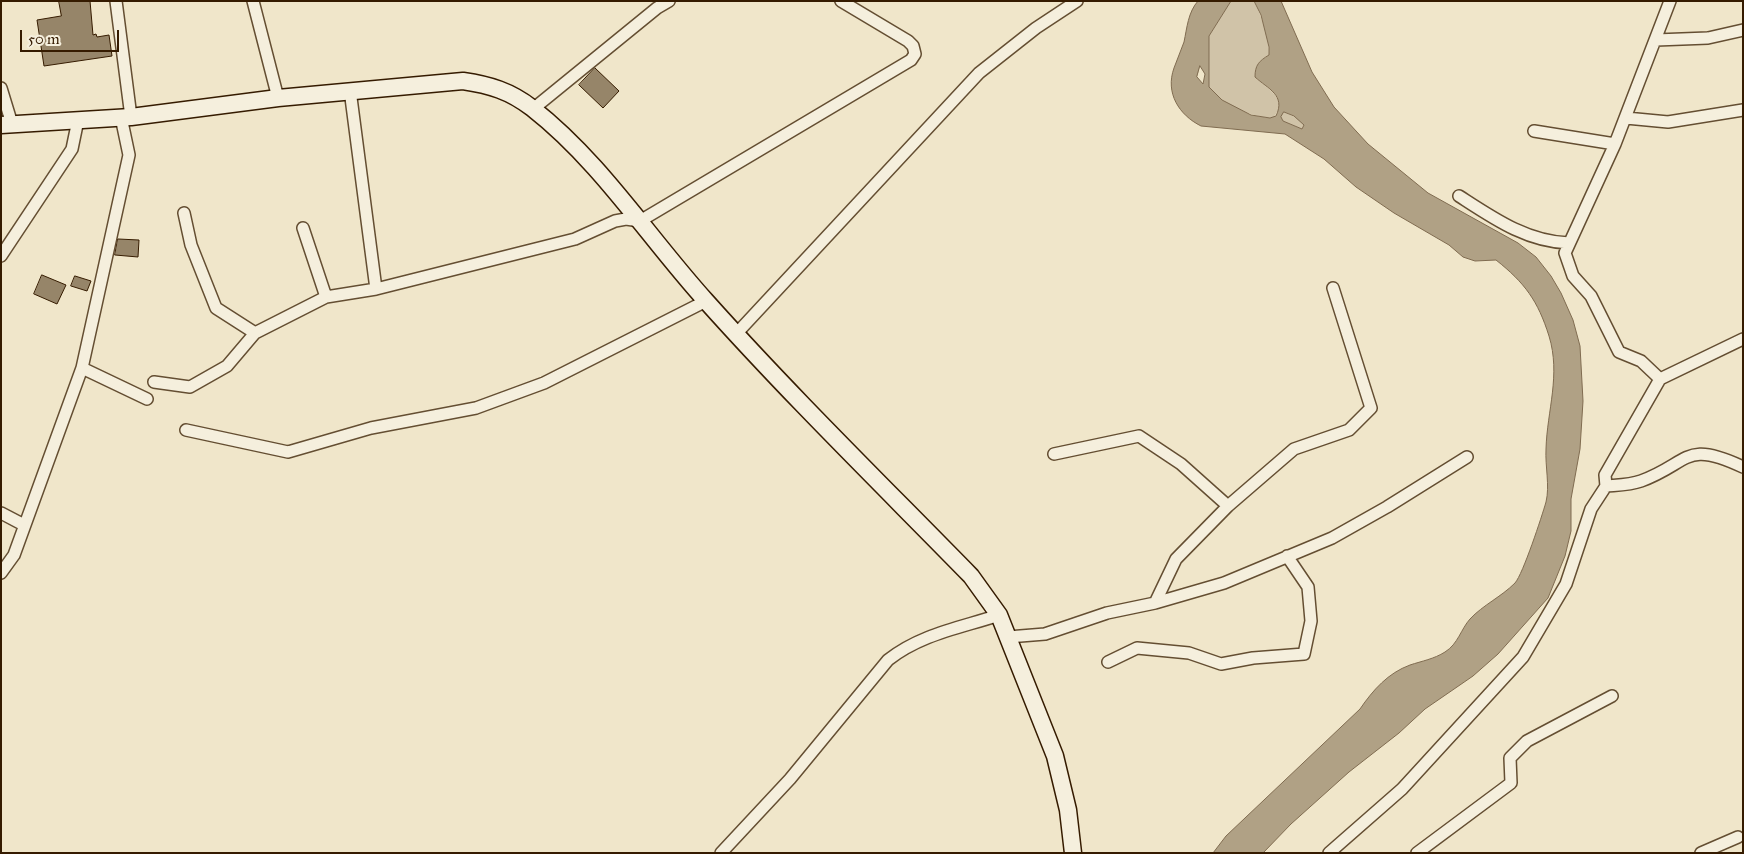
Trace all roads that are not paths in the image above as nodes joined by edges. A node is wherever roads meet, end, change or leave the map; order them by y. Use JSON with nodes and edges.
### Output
{"nodes":[{"id":1,"x":116,"y":1,"type":"edge"},
{"id":2,"x":253,"y":1,"type":"edge"},
{"id":3,"x":669,"y":1,"type":"edge"},
{"id":4,"x":841,"y":1,"type":"edge"},
{"id":5,"x":1077,"y":1,"type":"edge"},
{"id":6,"x":1670,"y":1,"type":"edge"},
{"id":7,"x":1743,"y":30,"type":"edge"},
{"id":8,"x":1656,"y":40,"type":"junction"},
{"id":9,"x":1,"y":88,"type":"edge"},
{"id":10,"x":350,"y":90,"type":"junction"},
{"id":11,"x":278,"y":98,"type":"junction"},
{"id":12,"x":533,"y":109,"type":"junction"},
{"id":13,"x":1742,"y":113,"type":"edge"},
{"id":14,"x":126,"y":117,"type":"junction"},
{"id":15,"x":1626,"y":118,"type":"junction"},
{"id":16,"x":78,"y":120,"type":"junction"},
{"id":17,"x":7,"y":125,"type":"edge"},
{"id":18,"x":1534,"y":131,"type":"dead end"},
{"id":19,"x":1615,"y":144,"type":"junction"},
{"id":20,"x":1459,"y":196,"type":"dead end"},
{"id":21,"x":184,"y":213,"type":"dead end"},
{"id":22,"x":640,"y":221,"type":"junction"},
{"id":23,"x":303,"y":228,"type":"dead end"},
{"id":24,"x":1569,"y":243,"type":"junction"},
{"id":25,"x":1,"y":256,"type":"edge"},
{"id":26,"x":1333,"y":288,"type":"dead end"},
{"id":27,"x":376,"y":289,"type":"junction"},
{"id":28,"x":326,"y":297,"type":"junction"},
{"id":29,"x":706,"y":301,"type":"junction"},
{"id":30,"x":255,"y":333,"type":"junction"},
{"id":31,"x":737,"y":333,"type":"junction"},
{"id":32,"x":1743,"y":339,"type":"edge"},
{"id":33,"x":82,"y":368,"type":"junction"},
{"id":34,"x":1660,"y":380,"type":"junction"},
{"id":35,"x":154,"y":382,"type":"dead end"},
{"id":36,"x":147,"y":398,"type":"dead end"},
{"id":37,"x":186,"y":430,"type":"dead end"},
{"id":38,"x":1054,"y":454,"type":"dead end"},
{"id":39,"x":1467,"y":457,"type":"dead end"},
{"id":40,"x":1743,"y":467,"type":"edge"},
{"id":41,"x":1606,"y":486,"type":"junction"},
{"id":42,"x":1228,"y":506,"type":"junction"},
{"id":43,"x":1,"y":513,"type":"edge"},
{"id":44,"x":24,"y":525,"type":"junction"},
{"id":45,"x":1287,"y":556,"type":"junction"},
{"id":46,"x":1,"y":573,"type":"edge"},
{"id":47,"x":1155,"y":603,"type":"junction"},
{"id":48,"x":999,"y":615,"type":"junction"},
{"id":49,"x":1008,"y":637,"type":"junction"},
{"id":50,"x":1108,"y":662,"type":"dead end"},
{"id":51,"x":1612,"y":696,"type":"dead end"},
{"id":52,"x":1738,"y":837,"type":"dead end"},
{"id":53,"x":721,"y":853,"type":"edge"},
{"id":54,"x":1073,"y":853,"type":"edge"},
{"id":55,"x":1329,"y":853,"type":"edge"},
{"id":56,"x":1417,"y":853,"type":"edge"},
{"id":57,"x":1701,"y":853,"type":"edge"}],
"edges":[{"from":1,"to":14,"type":"street"},
{"from":2,"to":11,"type":"street"},
{"from":3,"to":12,"type":"street"},
{"from":4,"to":22,"type":"street"},
{"from":5,"to":31,"type":"street"},
{"from":6,"to":8,"type":"street"},
{"from":7,"to":8,"type":"street"},
{"from":8,"to":15,"type":"street"},
{"from":9,"to":17,"type":"street"},
{"from":10,"to":11,"type":"street"},
{"from":10,"to":12,"type":"street"},
{"from":10,"to":27,"type":"street"},
{"from":11,"to":14,"type":"street"},
{"from":12,"to":22,"type":"street"},
{"from":13,"to":15,"type":"street"},
{"from":14,"to":16,"type":"street"},
{"from":14,"to":33,"type":"street"},
{"from":15,"to":19,"type":"street"},
{"from":16,"to":17,"type":"street"},
{"from":16,"to":25,"type":"street"},
{"from":18,"to":19,"type":"street"},
{"from":19,"to":24,"type":"street"},
{"from":20,"to":24,"type":"street"},
{"from":21,"to":30,"type":"street"},
{"from":22,"to":27,"type":"street"},
{"from":22,"to":29,"type":"street"},
{"from":23,"to":28,"type":"street"},
{"from":24,"to":34,"type":"street"},
{"from":26,"to":42,"type":"street"},
{"from":27,"to":28,"type":"street"},
{"from":28,"to":30,"type":"street"},
{"from":29,"to":31,"type":"street"},
{"from":29,"to":37,"type":"street"},
{"from":30,"to":35,"type":"street"},
{"from":31,"to":48,"type":"street"},
{"from":32,"to":34,"type":"street"},
{"from":33,"to":36,"type":"street"},
{"from":33,"to":44,"type":"street"},
{"from":34,"to":41,"type":"street"},
{"from":38,"to":42,"type":"street"},
{"from":39,"to":45,"type":"street"},
{"from":40,"to":41,"type":"street"},
{"from":41,"to":55,"type":"street"},
{"from":42,"to":47,"type":"street"},
{"from":43,"to":44,"type":"street"},
{"from":44,"to":46,"type":"street"},
{"from":45,"to":47,"type":"street"},
{"from":45,"to":50,"type":"street"},
{"from":47,"to":49,"type":"street"},
{"from":48,"to":49,"type":"street"},
{"from":48,"to":53,"type":"street"},
{"from":49,"to":54,"type":"street"},
{"from":51,"to":56,"type":"street"},
{"from":52,"to":57,"type":"street"}]}
